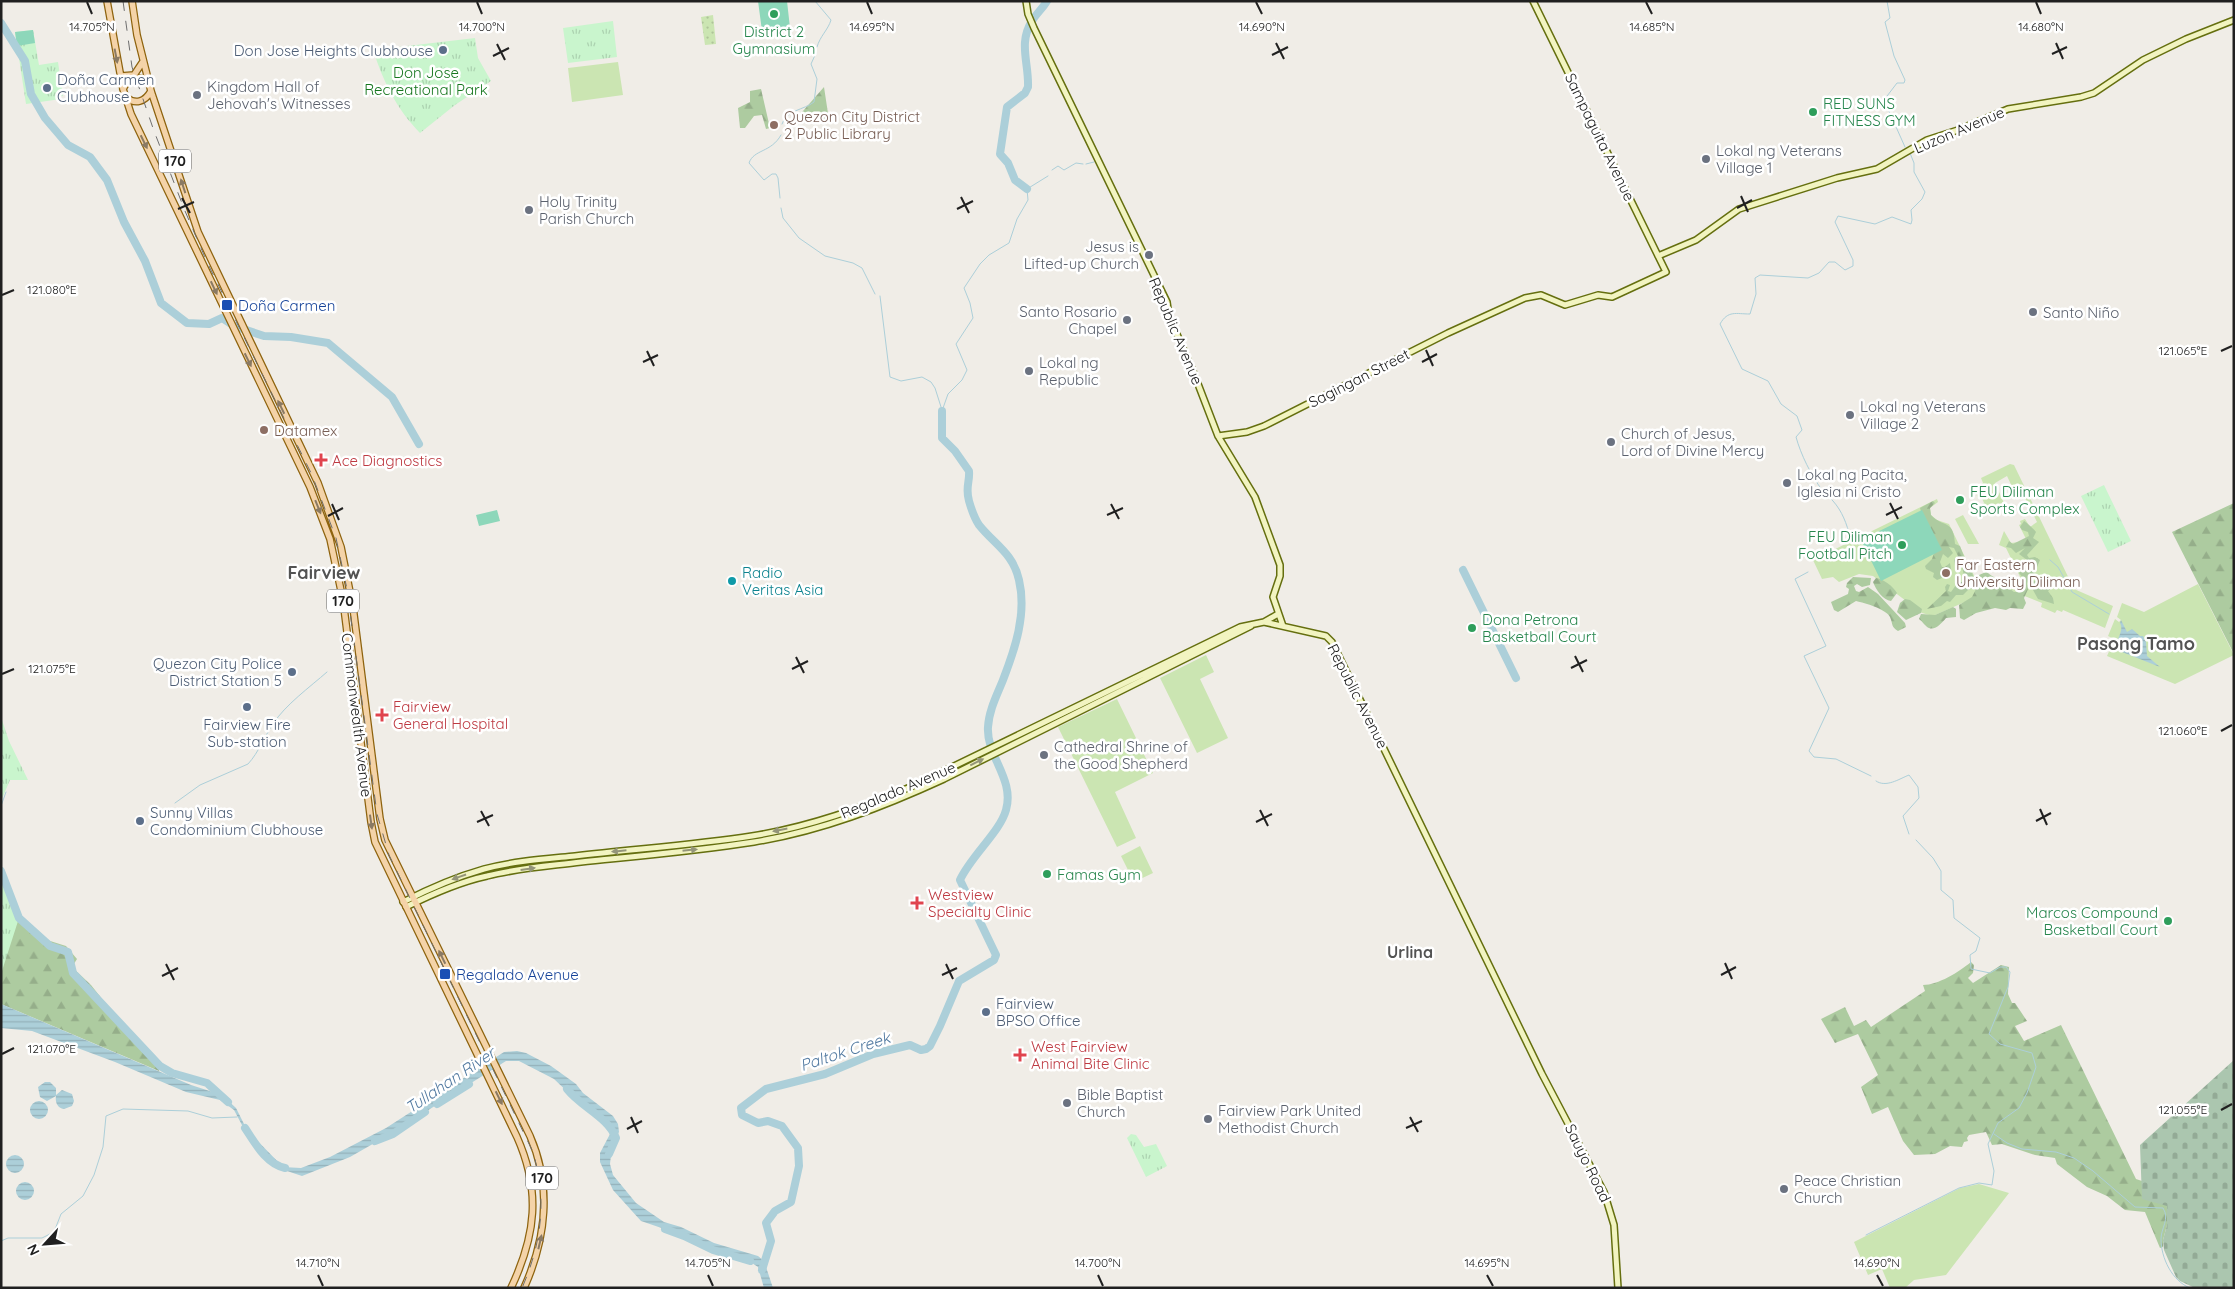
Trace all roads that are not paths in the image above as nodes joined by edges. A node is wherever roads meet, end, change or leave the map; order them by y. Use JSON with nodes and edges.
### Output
{"nodes":[{"id":1,"x":107,"y":1,"type":"edge"},
{"id":2,"x":132,"y":1,"type":"edge"},
{"id":3,"x":1026,"y":1,"type":"edge"},
{"id":4,"x":1533,"y":1,"type":"edge"},
{"id":5,"x":2234,"y":20,"type":"edge"},
{"id":6,"x":142,"y":61,"type":"junction"},
{"id":7,"x":121,"y":76,"type":"junction"},
{"id":8,"x":148,"y":82,"type":"junction"},
{"id":9,"x":123,"y":89,"type":"junction"},
{"id":10,"x":150,"y":91,"type":"junction"},
{"id":11,"x":126,"y":97,"type":"junction"},
{"id":12,"x":1658,"y":256,"type":"junction"},
{"id":13,"x":1666,"y":272,"type":"joint"},
{"id":14,"x":1218,"y":436,"type":"junction"},
{"id":15,"x":1278,"y":614,"type":"junction"},
{"id":16,"x":1264,"y":622,"type":"junction"},
{"id":17,"x":1251,"y":626,"type":"junction"},
{"id":18,"x":1283,"y":626,"type":"junction"},
{"id":19,"x":384,"y":836,"type":"junction"},
{"id":20,"x":374,"y":838,"type":"junction"},
{"id":21,"x":386,"y":843,"type":"junction"},
{"id":22,"x":377,"y":846,"type":"junction"},
{"id":23,"x":414,"y":900,"type":"junction"},
{"id":24,"x":405,"y":904,"type":"junction"},
{"id":25,"x":1542,"y":1074,"type":"joint"},
{"id":26,"x":512,"y":1288,"type":"edge"},
{"id":27,"x":524,"y":1288,"type":"edge"},
{"id":28,"x":1618,"y":1288,"type":"edge"}],
"edges":[{"from":1,"to":7,"type":"main road","name":"Commonwealth Avenue","number":"170","one_way":true},
{"from":2,"to":6,"type":"main road","name":"Commonwealth Avenue","number":"170"},
{"from":3,"to":14,"type":"main road","name":"Republic Avenue"},
{"from":4,"to":12,"type":"main road","name":"Sampaguita Avenue"},
{"from":5,"to":12,"type":"main road","name":"Luzon Avenue"},
{"from":6,"to":7,"type":"main road"},
{"from":6,"to":8,"type":"main road","name":"Commonwealth Avenue","number":"170"},
{"from":7,"to":9,"type":"main road","name":"Commonwealth Avenue","number":"170"},
{"from":8,"to":9,"type":"main road"},
{"from":8,"to":10,"type":"main road","name":"Commonwealth Avenue","number":"170"},
{"from":9,"to":11,"type":"main road","name":"Commonwealth Avenue","number":"170"},
{"from":10,"to":11,"type":"main road"},
{"from":19,"to":10,"type":"main road","name":"Commonwealth Avenue","number":"170","one_way":true},
{"from":11,"to":20,"type":"main road","name":"Commonwealth Avenue","number":"170","one_way":true},
{"from":12,"to":13,"type":"main road","name":"Sampaguita Avenue"},
{"from":13,"to":14,"type":"main road","name":"Sagingan Street"},
{"from":14,"to":15,"type":"main road","name":"Republic Avenue"},
{"from":15,"to":16,"type":"main road","name":"Regalado Avenue"},
{"from":15,"to":18,"type":"main road","name":"Republic Avenue"},
{"from":16,"to":17,"type":"main road","name":"Regalado Avenue"},
{"from":16,"to":18,"type":"main road","name":"Regalado Avenue"},
{"from":23,"to":17,"type":"main road","name":"Regalado Avenue","one_way":true},
{"from":17,"to":23,"type":"main road","name":"Regalado Avenue","one_way":true},
{"from":18,"to":25,"type":"main road","name":"Republic Avenue"},
{"from":19,"to":20,"type":"main road"},
{"from":19,"to":21,"type":"main road","name":"Commonwealth Avenue","number":"170"},
{"from":20,"to":22,"type":"main road","name":"Commonwealth Avenue","number":"170"},
{"from":21,"to":22,"type":"main road"},
{"from":21,"to":23,"type":"main road","name":"Commonwealth Avenue","number":"170"},
{"from":22,"to":24,"type":"main road","name":"Commonwealth Avenue","number":"170"},
{"from":23,"to":24,"type":"main road","name":"Regalado Avenue"},
{"from":27,"to":23,"type":"main road","name":"Commonwealth Avenue","number":"170","one_way":true},
{"from":24,"to":26,"type":"main road","name":"Commonwealth Avenue","number":"170","one_way":true},
{"from":25,"to":28,"type":"main road","name":"Sauyo Road"}]}
